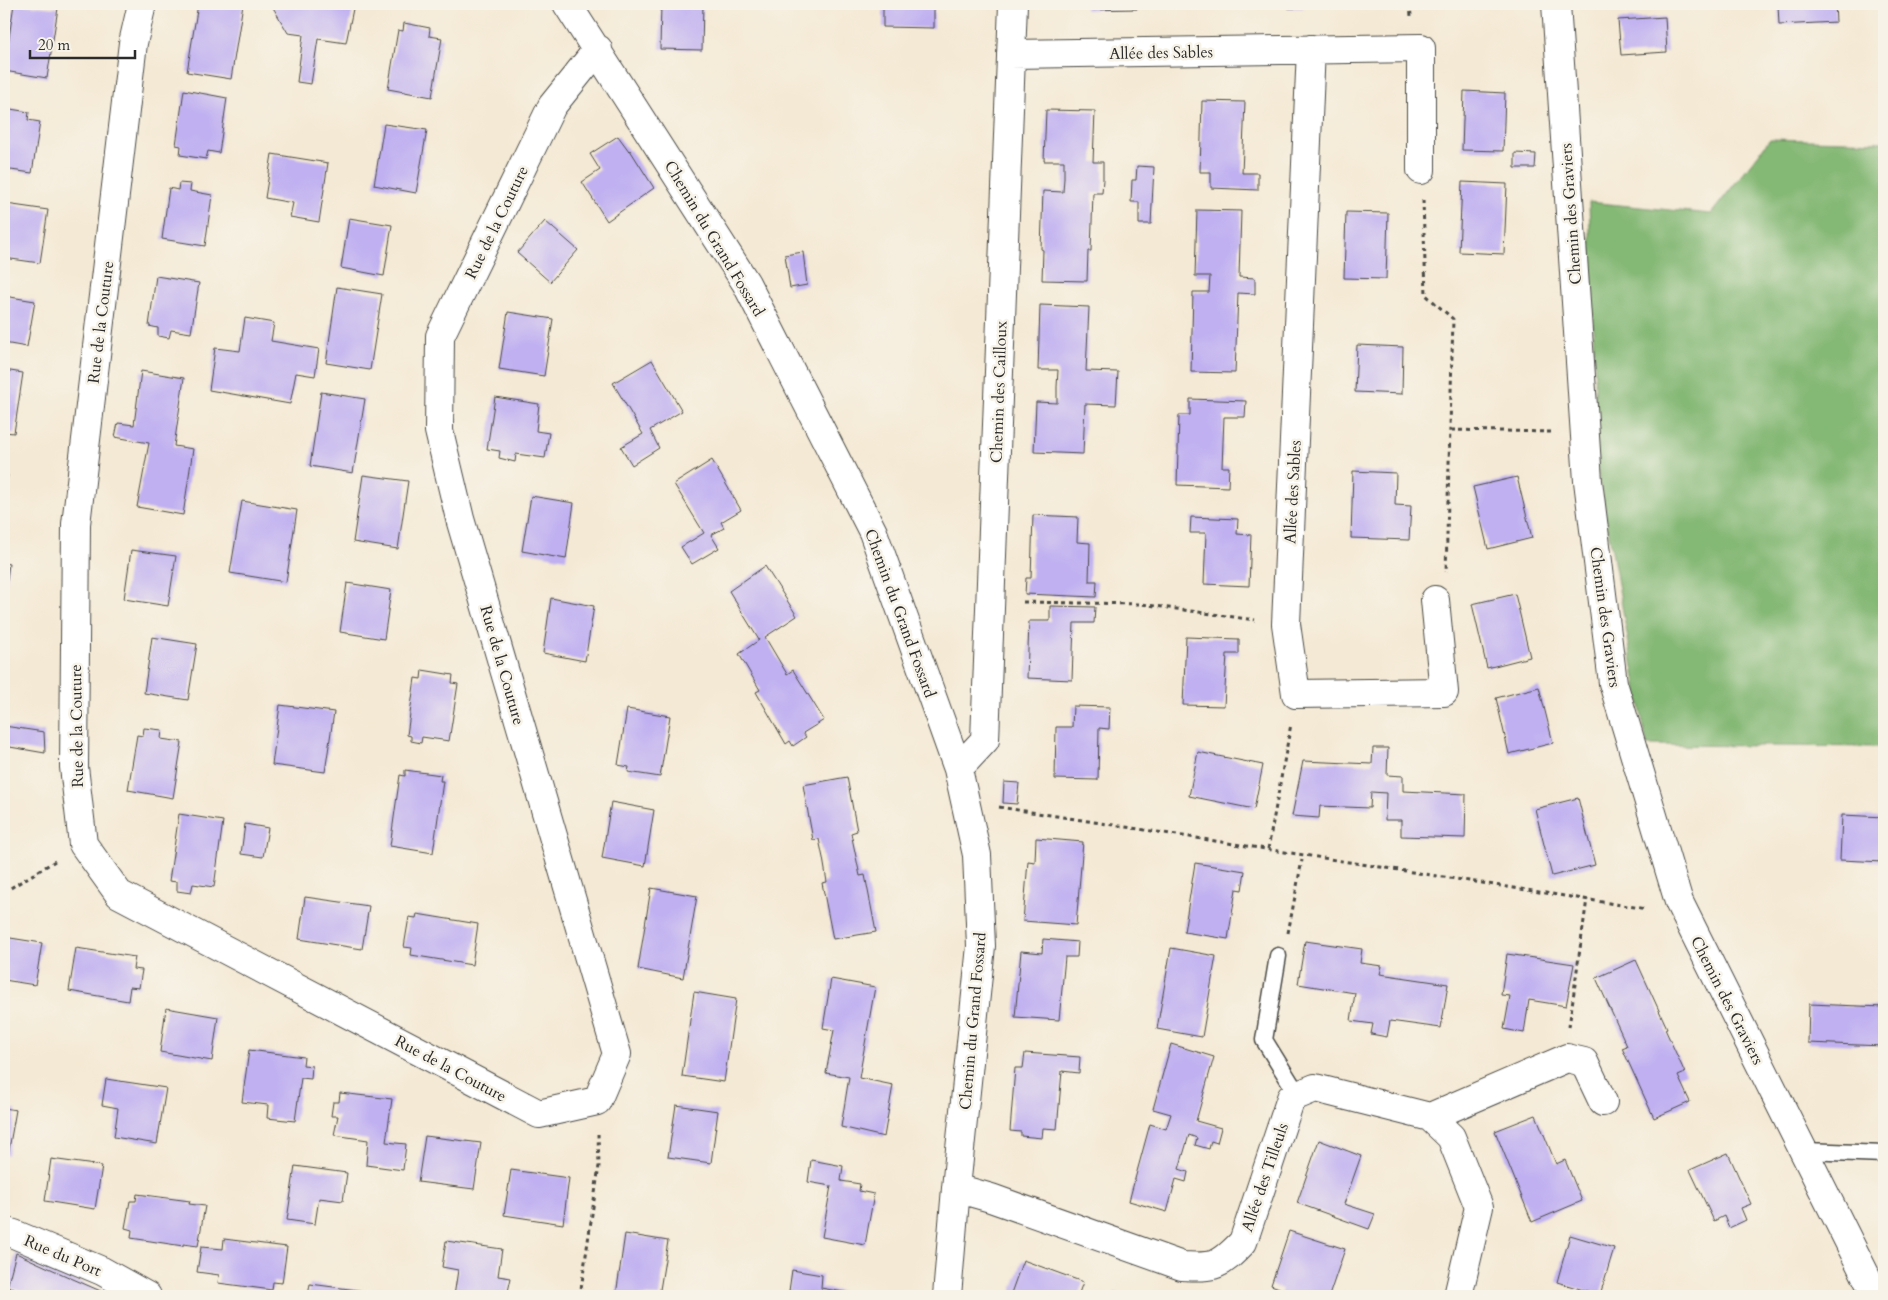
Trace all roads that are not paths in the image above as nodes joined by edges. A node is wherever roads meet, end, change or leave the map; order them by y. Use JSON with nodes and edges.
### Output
{"nodes":[{"id":1,"x":142,"y":4,"type":"edge"},
{"id":2,"x":567,"y":4,"type":"edge"},
{"id":3,"x":1013,"y":4,"type":"edge"},
{"id":4,"x":1556,"y":4,"type":"edge"},
{"id":5,"x":598,"y":49,"type":"junction"},
{"id":6,"x":1311,"y":50,"type":"junction"},
{"id":7,"x":1011,"y":54,"type":"junction"},
{"id":8,"x":1421,"y":170,"type":"road end"},
{"id":9,"x":1435,"y":600,"type":"road end"},
{"id":10,"x":958,"y":769,"type":"junction"},
{"id":11,"x":1278,"y":956,"type":"road end"},
{"id":12,"x":1298,"y":1095,"type":"junction"},
{"id":13,"x":1603,"y":1102,"type":"dead end"},
{"id":14,"x":1430,"y":1117,"type":"junction"},
{"id":15,"x":1804,"y":1151,"type":"junction"},
{"id":16,"x":1884,"y":1154,"type":"edge"},
{"id":17,"x":956,"y":1188,"type":"junction"},
{"id":18,"x":4,"y":1231,"type":"edge"},
{"id":19,"x":147,"y":1296,"type":"edge"},
{"id":20,"x":947,"y":1296,"type":"edge"},
{"id":21,"x":1458,"y":1296,"type":"edge"},
{"id":22,"x":1876,"y":1296,"type":"edge"}],
"edges":[{"from":1,"to":5,"type":"street","name":"Rue de la Couture"},
{"from":2,"to":5,"type":"street","name":"Chemin du Grand Fossard"},
{"from":3,"to":7,"type":"street","name":"Chemin des Cailloux"},
{"from":4,"to":15,"type":"street","name":"Chemin des Graviers"},
{"from":5,"to":10,"type":"street","name":"Chemin du Grand Fossard"},
{"from":6,"to":7,"type":"street","name":"Allée des Sables"},
{"from":6,"to":8,"type":"street","name":"Allée des Sables"},
{"from":6,"to":9,"type":"street","name":"Allée des Sables"},
{"from":7,"to":10,"type":"street","name":"Chemin des Cailloux"},
{"from":10,"to":17,"type":"street","name":"Chemin du Grand Fossard"},
{"from":11,"to":12,"type":"lane"},
{"from":12,"to":14,"type":"street"},
{"from":12,"to":17,"type":"street","name":"Allée des Tilleuls"},
{"from":13,"to":14,"type":"street"},
{"from":14,"to":21,"type":"street"},
{"from":15,"to":16,"type":"lane"},
{"from":15,"to":22,"type":"street","name":"Chemin des Graviers"},
{"from":17,"to":20,"type":"street","name":"Chemin du Grand Fossard"},
{"from":18,"to":19,"type":"street","name":"Rue du Port"}]}
